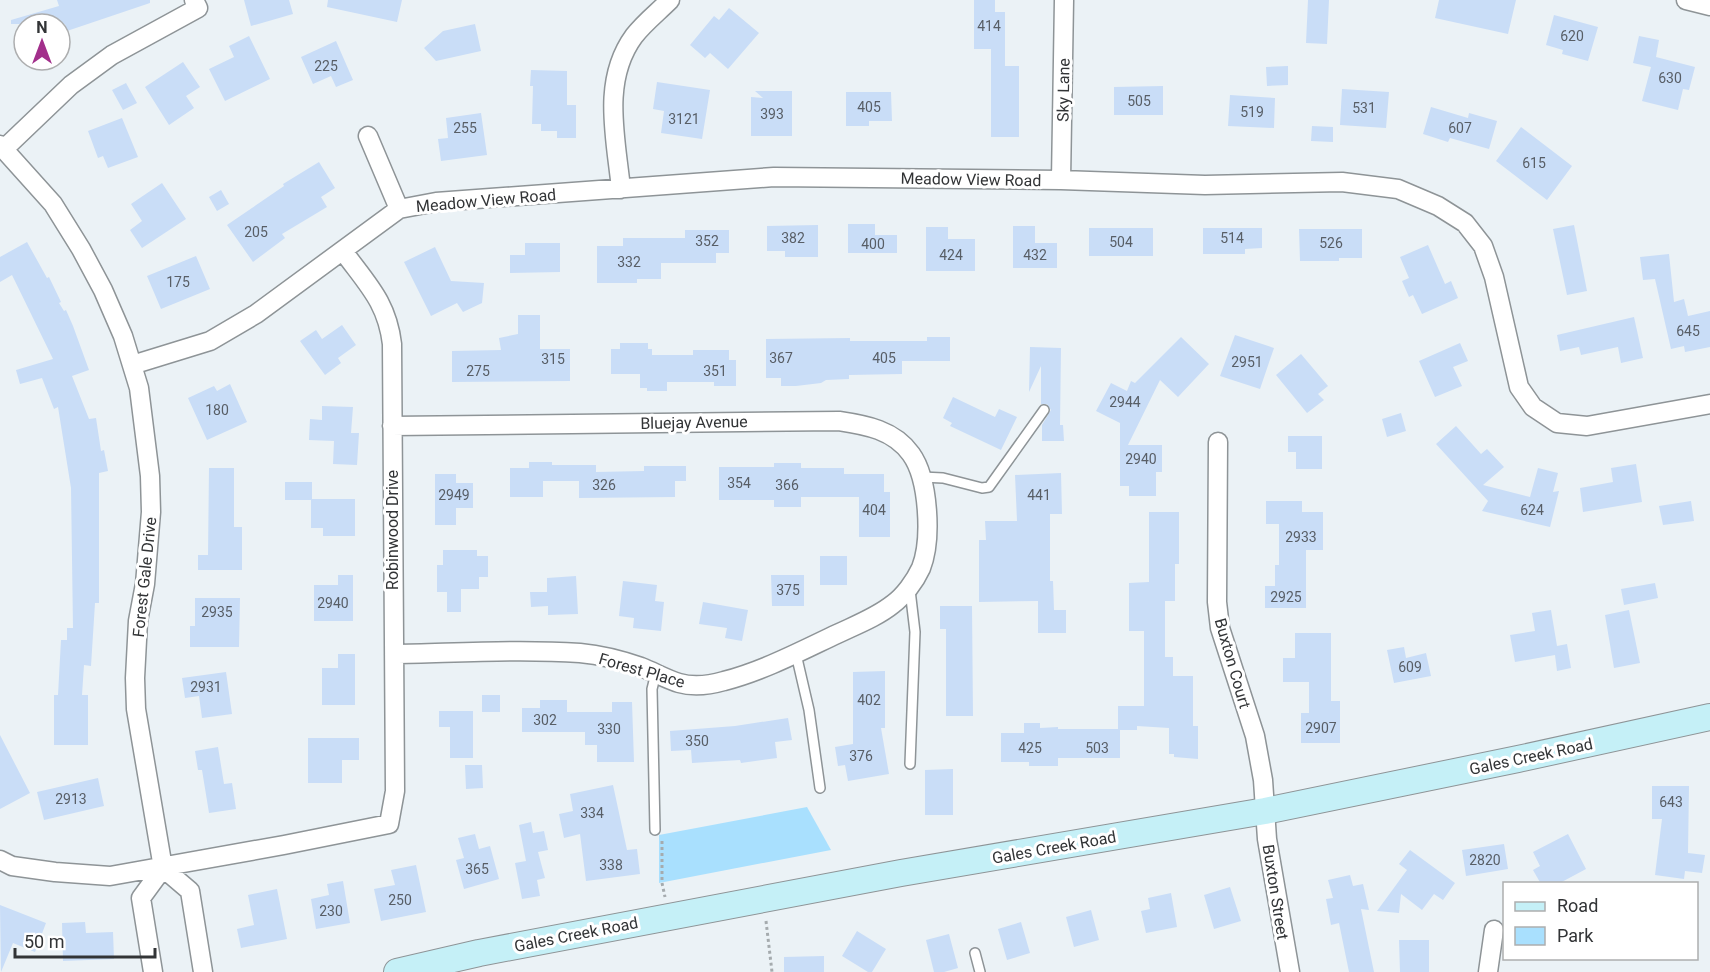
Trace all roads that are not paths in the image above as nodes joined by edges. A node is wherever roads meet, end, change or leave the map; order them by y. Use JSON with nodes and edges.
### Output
{"nodes":[{"id":1,"x":670,"y":0,"type":"edge"},
{"id":2,"x":1064,"y":0,"type":"edge"},
{"id":3,"x":1686,"y":0,"type":"edge"},
{"id":4,"x":196,"y":4,"type":"edge"},
{"id":5,"x":1710,"y":6,"type":"edge"},
{"id":6,"x":368,"y":136,"type":"dead end"},
{"id":7,"x":2,"y":147,"type":"edge"},
{"id":8,"x":1061,"y":180,"type":"junction"},
{"id":9,"x":621,"y":189,"type":"junction"},
{"id":10,"x":399,"y":209,"type":"junction"},
{"id":11,"x":343,"y":251,"type":"junction"},
{"id":12,"x":132,"y":365,"type":"junction"},
{"id":13,"x":1710,"y":404,"type":"edge"},
{"id":14,"x":1044,"y":410,"type":"dead end"},
{"id":15,"x":392,"y":426,"type":"junction"},
{"id":16,"x":1218,"y":442,"type":"dead end"},
{"id":17,"x":922,"y":477,"type":"junction"},
{"id":18,"x":926,"y":527,"type":"joint"},
{"id":19,"x":910,"y":587,"type":"junction"},
{"id":20,"x":394,"y":654,"type":"junction"},
{"id":21,"x":796,"y":654,"type":"junction"},
{"id":22,"x":656,"y":673,"type":"junction"},
{"id":23,"x":1710,"y":717,"type":"edge"},
{"id":24,"x":910,"y":764,"type":"dead end"},
{"id":25,"x":820,"y":788,"type":"dead end"},
{"id":26,"x":1265,"y":811,"type":"junction"},
{"id":27,"x":655,"y":830,"type":"road end"},
{"id":28,"x":0,"y":860,"type":"edge"},
{"id":29,"x":163,"y":868,"type":"junction"},
{"id":30,"x":1494,"y":930,"type":"dead end"},
{"id":31,"x":975,"y":952,"type":"dead end"},
{"id":32,"x":153,"y":972,"type":"edge"},
{"id":33,"x":203,"y":972,"type":"edge"},
{"id":34,"x":397,"y":972,"type":"edge"},
{"id":35,"x":980,"y":972,"type":"edge"},
{"id":36,"x":1290,"y":972,"type":"edge"},
{"id":37,"x":1488,"y":972,"type":"edge"}],
"edges":[{"from":1,"to":9,"type":"street"},
{"from":2,"to":8,"type":"street","name":"Sky Lane"},
{"from":3,"to":5,"type":"street"},
{"from":4,"to":7,"type":"street"},
{"from":6,"to":10,"type":"street"},
{"from":7,"to":12,"type":"street","name":"Forest Gale Drive"},
{"from":8,"to":9,"type":"street","name":"Meadow View Road"},
{"from":8,"to":13,"type":"street","name":"Meadow View Road"},
{"from":9,"to":10,"type":"street","name":"Meadow View Road"},
{"from":10,"to":11,"type":"street","name":"Meadow View Road"},
{"from":11,"to":12,"type":"street","name":"Meadow View Road"},
{"from":11,"to":15,"type":"street","name":"Robinwood Drive"},
{"from":12,"to":29,"type":"street","name":"Forest Gale Drive"},
{"from":14,"to":17,"type":"lane"},
{"from":15,"to":17,"type":"street","name":"Bluejay Avenue"},
{"from":15,"to":20,"type":"street","name":"Robinwood Drive"},
{"from":16,"to":26,"type":"street","name":"Buxton Court"},
{"from":17,"to":18,"type":"street","name":"Bluejay Avenue"},
{"from":18,"to":19,"type":"street","name":"Forest Place"},
{"from":19,"to":21,"type":"street","name":"Forest Place"},
{"from":19,"to":24,"type":"lane"},
{"from":20,"to":22,"type":"street","name":"Forest Place"},
{"from":20,"to":29,"type":"street","name":"Robinwood Drive"},
{"from":21,"to":22,"type":"street","name":"Forest Place"},
{"from":21,"to":25,"type":"lane"},
{"from":22,"to":27,"type":"lane"},
{"from":23,"to":26,"type":"main road","name":"Gales Creek Road"},
{"from":26,"to":34,"type":"main road","name":"Gales Creek Road"},
{"from":26,"to":36,"type":"street","name":"Buxton Street"},
{"from":28,"to":29,"type":"street"},
{"from":29,"to":32,"type":"street"},
{"from":29,"to":33,"type":"street"},
{"from":30,"to":37,"type":"street"},
{"from":31,"to":35,"type":"lane"}]}
